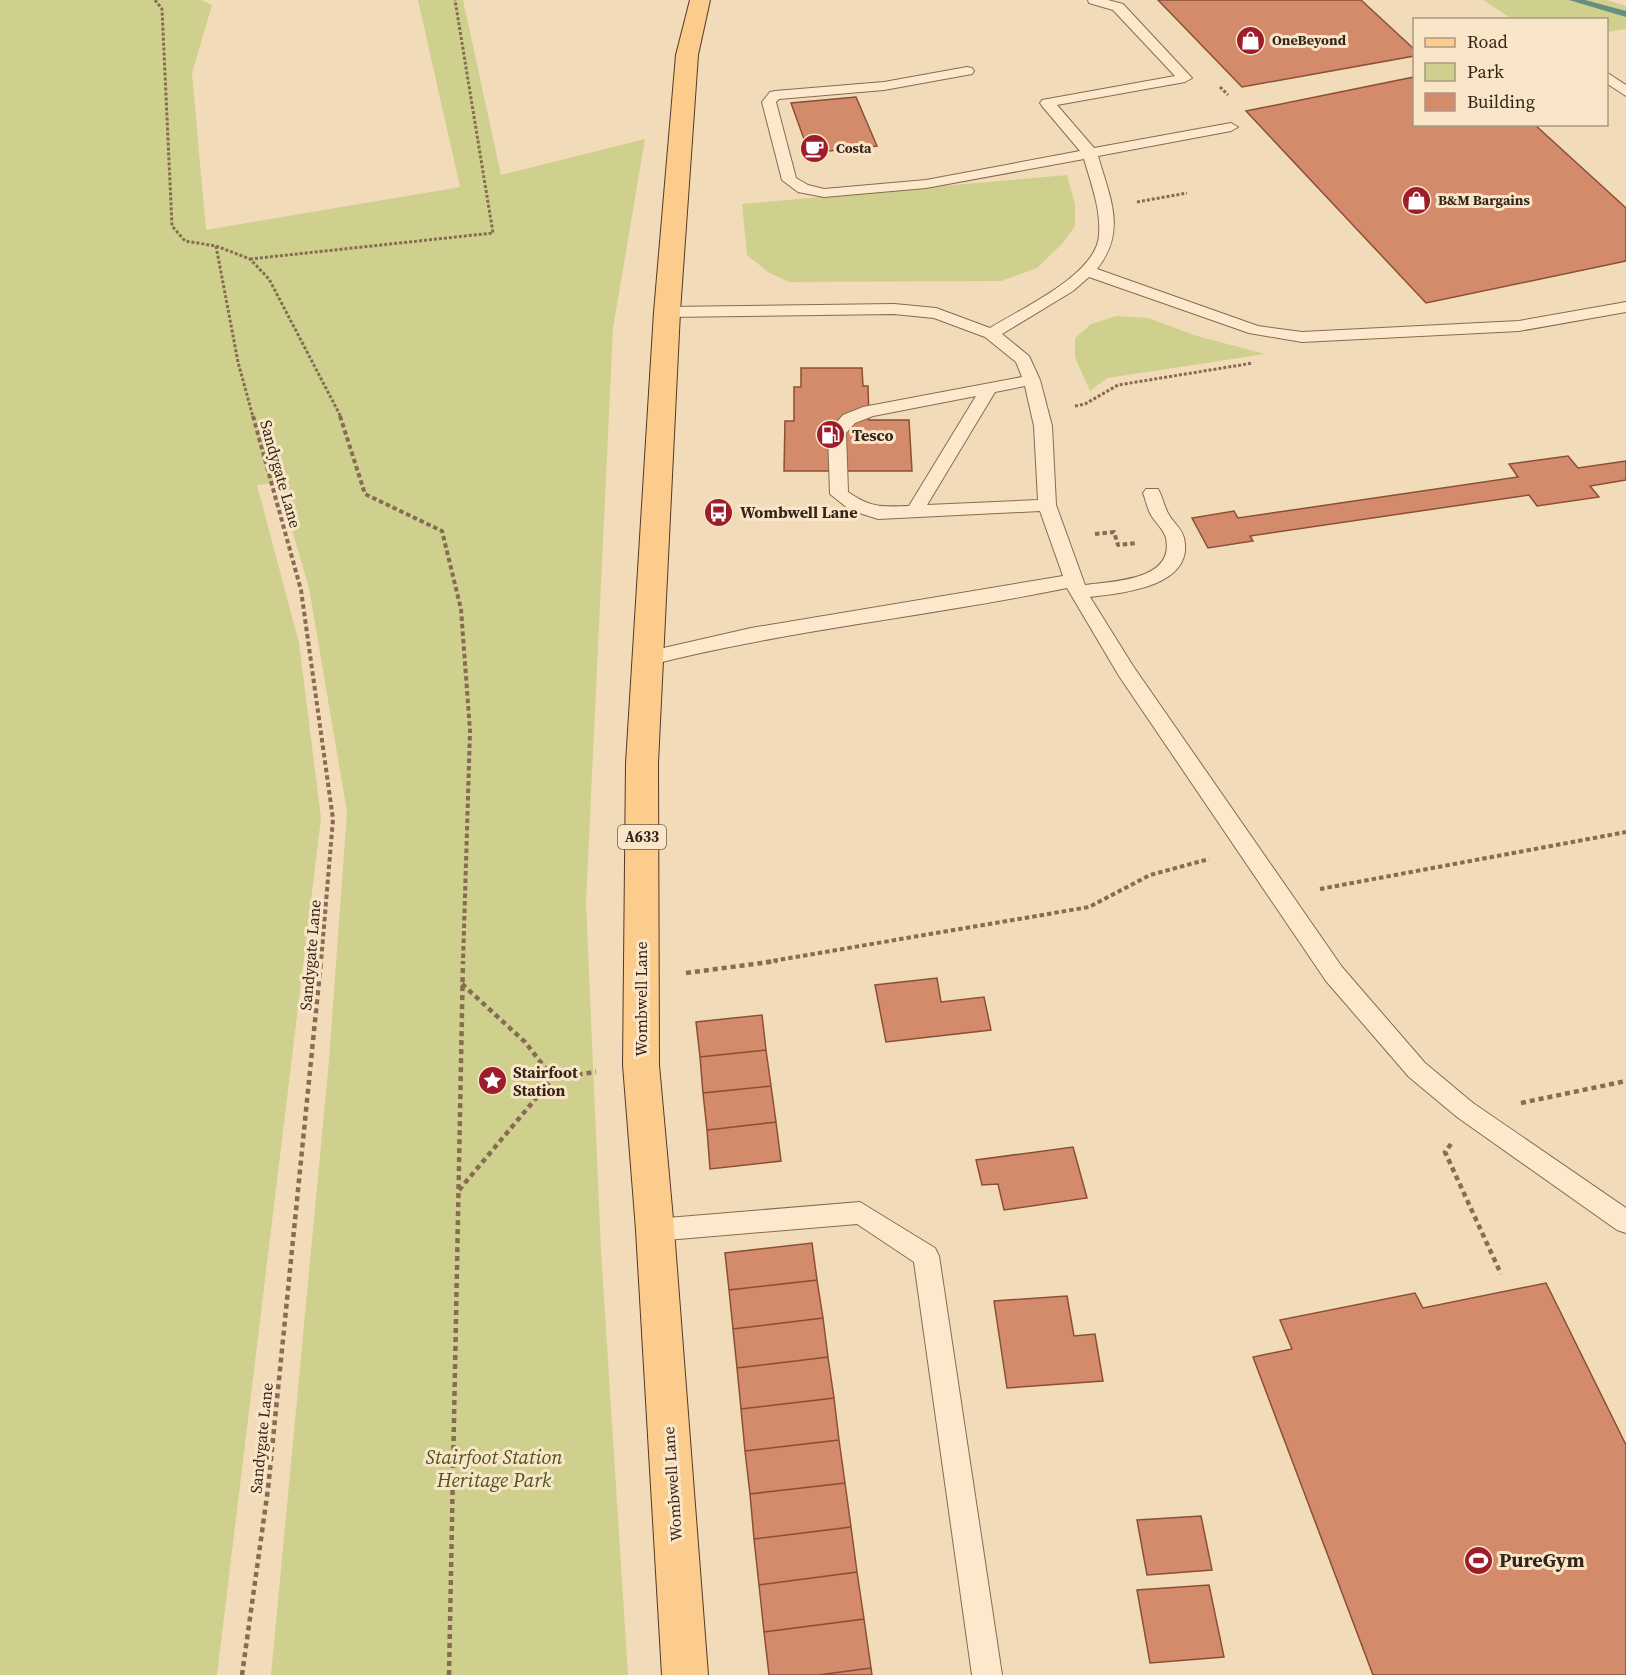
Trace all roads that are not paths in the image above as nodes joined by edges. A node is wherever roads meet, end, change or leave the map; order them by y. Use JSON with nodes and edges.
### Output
{"nodes":[{"id":1,"x":700,"y":0,"type":"edge"},
{"id":2,"x":1094,"y":0,"type":"edge"},
{"id":3,"x":967,"y":71,"type":"dead end"},
{"id":4,"x":1608,"y":78,"type":"edge"},
{"id":5,"x":1626,"y":92,"type":"edge"},
{"id":6,"x":1231,"y":127,"type":"dead end"},
{"id":7,"x":1090,"y":153,"type":"junction"},
{"id":8,"x":1087,"y":271,"type":"junction"},
{"id":9,"x":1626,"y":307,"type":"edge"},
{"id":10,"x":667,"y":312,"type":"junction"},
{"id":11,"x":991,"y":334,"type":"junction"},
{"id":12,"x":1032,"y":380,"type":"junction"},
{"id":13,"x":990,"y":387,"type":"junction"},
{"id":14,"x":1152,"y":493,"type":"dead end"},
{"id":15,"x":1047,"y":505,"type":"junction"},
{"id":16,"x":914,"y":512,"type":"junction"},
{"id":17,"x":1075,"y":586,"type":"junction"},
{"id":18,"x":646,"y":659,"type":"junction"},
{"id":19,"x":1626,"y":1222,"type":"edge"},
{"id":20,"x":655,"y":1230,"type":"junction"},
{"id":21,"x":685,"y":1675,"type":"edge"},
{"id":22,"x":987,"y":1675,"type":"edge"}],
"edges":[{"from":1,"to":10,"type":"main road","name":"Wombwell Lane","number":"A633"},
{"from":2,"to":7,"type":"lane"},
{"from":3,"to":7,"type":"lane"},
{"from":4,"to":5,"type":"lane"},
{"from":6,"to":7,"type":"lane"},
{"from":7,"to":8,"type":"lane"},
{"from":8,"to":9,"type":"lane"},
{"from":8,"to":11,"type":"lane"},
{"from":10,"to":11,"type":"lane"},
{"from":10,"to":18,"type":"main road","name":"Wombwell Lane","number":"A633"},
{"from":11,"to":12,"type":"lane"},
{"from":12,"to":13,"type":"lane"},
{"from":12,"to":15,"type":"lane"},
{"from":13,"to":16,"type":"lane"},
{"from":13,"to":16,"type":"lane"},
{"from":14,"to":17,"type":"lane"},
{"from":15,"to":16,"type":"lane"},
{"from":15,"to":17,"type":"lane"},
{"from":17,"to":18,"type":"lane"},
{"from":17,"to":19,"type":"lane"},
{"from":18,"to":20,"type":"main road","name":"Wombwell Lane","number":"A633"},
{"from":20,"to":21,"type":"main road","name":"Wombwell Lane","number":"A633"},
{"from":20,"to":22,"type":"lane"}]}
